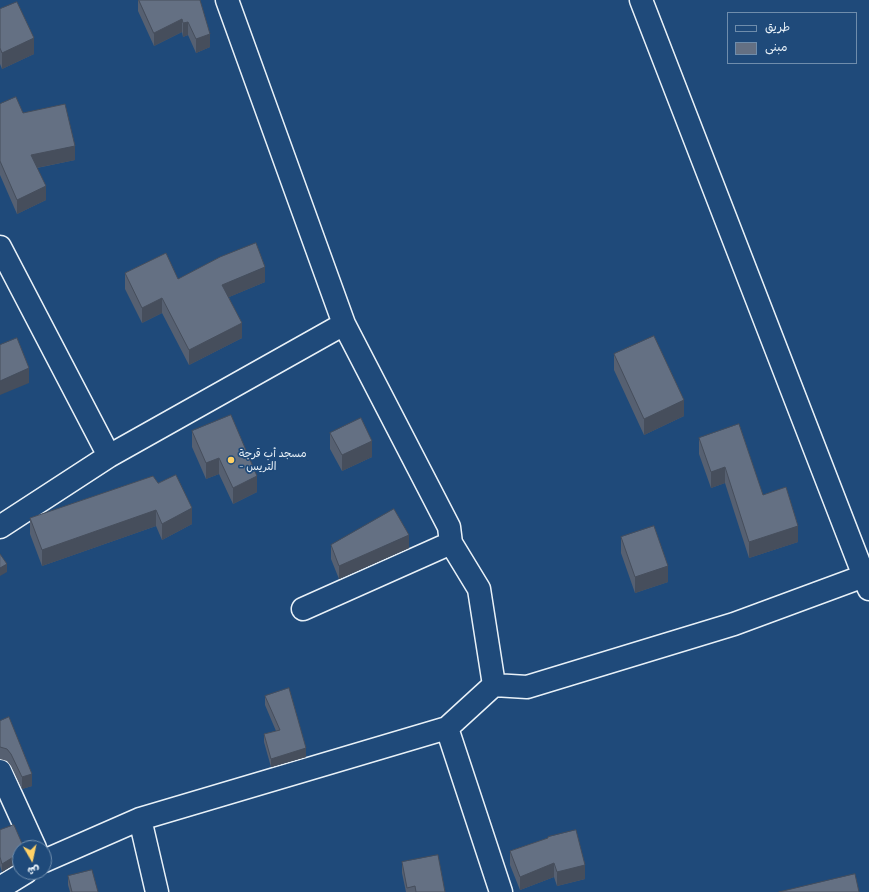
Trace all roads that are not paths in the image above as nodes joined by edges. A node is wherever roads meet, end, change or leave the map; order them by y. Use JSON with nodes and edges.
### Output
{"nodes":[{"id":1,"x":227,"y":0,"type":"edge"},
{"id":2,"x":641,"y":0,"type":"edge"},
{"id":3,"x":0,"y":247,"type":"edge"},
{"id":4,"x":344,"y":324,"type":"junction"},
{"id":5,"x":109,"y":456,"type":"junction"},
{"id":6,"x":0,"y":527,"type":"edge"},
{"id":7,"x":451,"y":543,"type":"junction"},
{"id":8,"x":866,"y":582,"type":"edge"},
{"id":9,"x":303,"y":609,"type":"dead end"},
{"id":10,"x":494,"y":685,"type":"junction"},
{"id":11,"x":447,"y":728,"type":"junction"},
{"id":12,"x":0,"y":771,"type":"edge"},
{"id":13,"x":140,"y":819,"type":"junction"},
{"id":14,"x":31,"y":840,"type":"edge"},
{"id":15,"x":52,"y":858,"type":"edge"},
{"id":16,"x":13,"y":880,"type":"edge"},
{"id":17,"x":0,"y":888,"type":"edge"},
{"id":18,"x":157,"y":892,"type":"edge"},
{"id":19,"x":501,"y":892,"type":"edge"}],
"edges":[{"from":1,"to":4,"type":"street"},
{"from":2,"to":8,"type":"street"},
{"from":3,"to":5,"type":"street"},
{"from":4,"to":5,"type":"street"},
{"from":4,"to":7,"type":"street"},
{"from":5,"to":6,"type":"street"},
{"from":7,"to":9,"type":"street"},
{"from":7,"to":10,"type":"street"},
{"from":8,"to":10,"type":"street"},
{"from":10,"to":11,"type":"street"},
{"from":11,"to":13,"type":"street"},
{"from":11,"to":19,"type":"street"},
{"from":12,"to":14,"type":"street"},
{"from":13,"to":15,"type":"street"},
{"from":13,"to":18,"type":"street"},
{"from":16,"to":17,"type":"street"}]}
